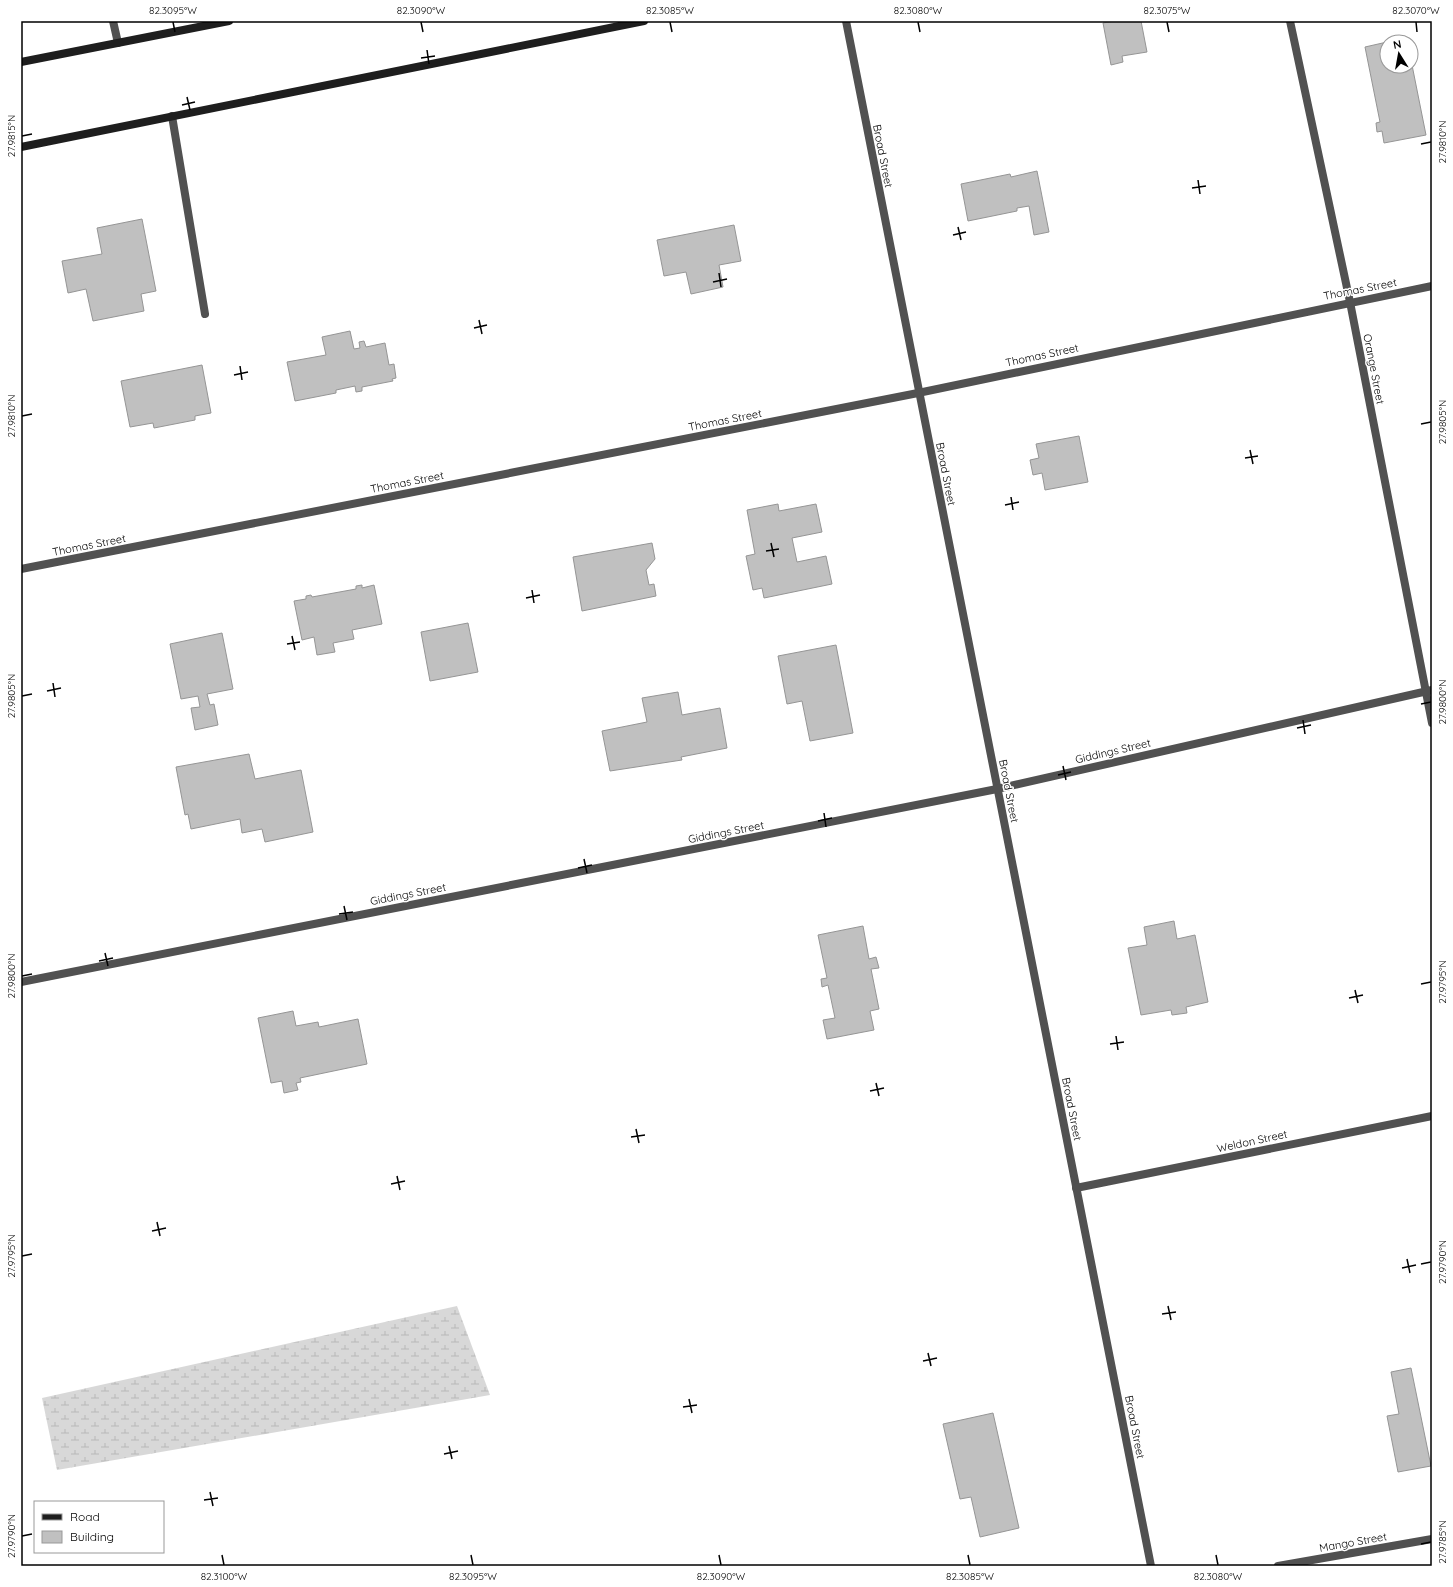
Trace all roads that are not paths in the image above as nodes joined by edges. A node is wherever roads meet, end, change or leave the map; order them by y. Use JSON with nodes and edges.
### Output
{"nodes":[{"id":1,"x":113,"y":21,"type":"edge"},
{"id":2,"x":230,"y":21,"type":"edge"},
{"id":3,"x":644,"y":21,"type":"edge"},
{"id":4,"x":846,"y":21,"type":"edge"},
{"id":5,"x":1290,"y":21,"type":"edge"},
{"id":6,"x":118,"y":43,"type":"junction"},
{"id":7,"x":21,"y":62,"type":"edge"},
{"id":8,"x":172,"y":116,"type":"junction"},
{"id":9,"x":21,"y":147,"type":"edge"},
{"id":10,"x":1432,"y":286,"type":"edge"},
{"id":11,"x":1350,"y":302,"type":"junction"},
{"id":12,"x":206,"y":314,"type":"dead end"},
{"id":13,"x":918,"y":393,"type":"junction"},
{"id":14,"x":21,"y":569,"type":"edge"},
{"id":15,"x":1429,"y":691,"type":"edge"},
{"id":16,"x":1432,"y":723,"type":"edge"},
{"id":17,"x":997,"y":789,"type":"junction"},
{"id":18,"x":21,"y":982,"type":"edge"},
{"id":19,"x":1432,"y":1116,"type":"edge"},
{"id":20,"x":1076,"y":1188,"type":"junction"},
{"id":21,"x":1432,"y":1539,"type":"edge"},
{"id":22,"x":1151,"y":1566,"type":"edge"},
{"id":23,"x":1278,"y":1566,"type":"edge"}],
"edges":[{"from":1,"to":6,"type":"street"},
{"from":2,"to":6,"type":"main road"},
{"from":3,"to":8,"type":"main road"},
{"from":4,"to":13,"type":"street","name":"Broad Street"},
{"from":5,"to":11,"type":"street","name":"Orange Street"},
{"from":6,"to":7,"type":"main road"},
{"from":8,"to":9,"type":"main road"},
{"from":8,"to":12,"type":"street"},
{"from":10,"to":11,"type":"street","name":"Thomas Street"},
{"from":11,"to":13,"type":"street","name":"Thomas Street"},
{"from":11,"to":15,"type":"street","name":"Orange Street"},
{"from":13,"to":14,"type":"street","name":"Thomas Street"},
{"from":13,"to":17,"type":"street","name":"Broad Street"},
{"from":15,"to":16,"type":"street","name":"Orange Street"},
{"from":15,"to":17,"type":"street","name":"Giddings Street"},
{"from":17,"to":18,"type":"street","name":"Giddings Street"},
{"from":17,"to":20,"type":"street","name":"Broad Street"},
{"from":19,"to":20,"type":"street","name":"Weldon Street"},
{"from":20,"to":22,"type":"street","name":"Broad Street"},
{"from":21,"to":23,"type":"street","name":"Mango Street"}]}
